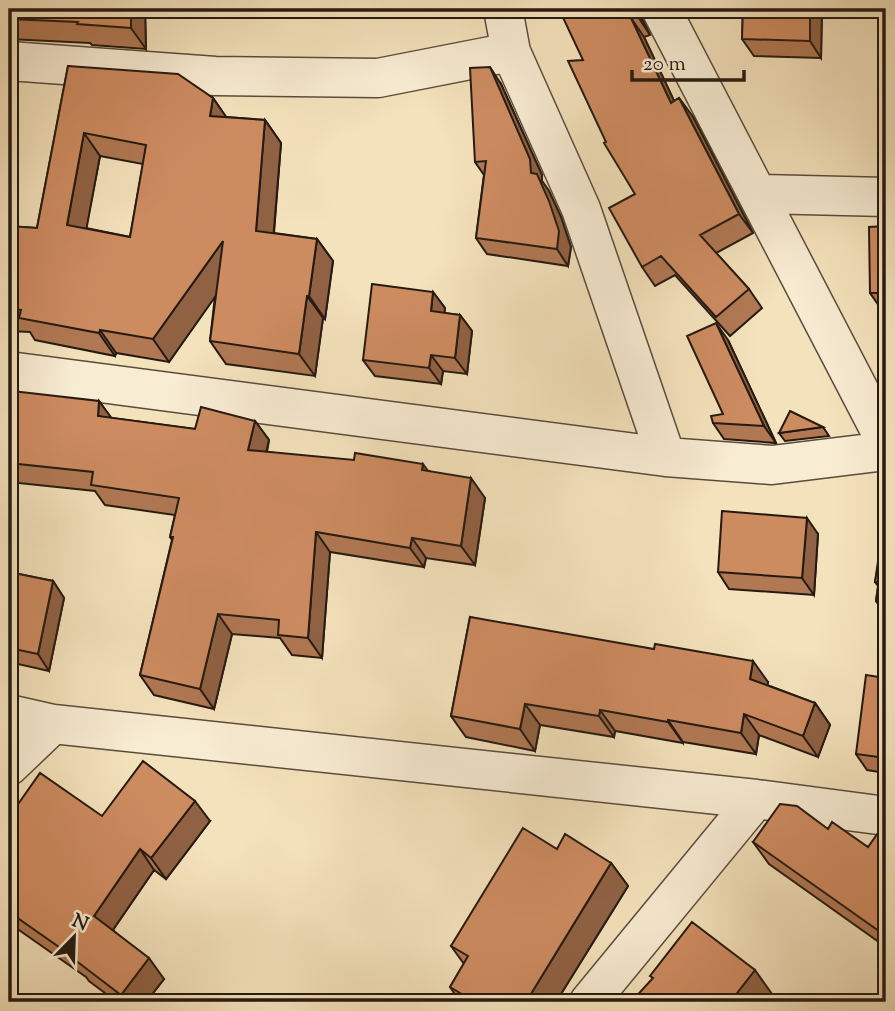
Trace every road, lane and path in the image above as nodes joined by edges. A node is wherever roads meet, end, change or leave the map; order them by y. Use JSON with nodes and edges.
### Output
{"nodes":[{"id":1,"x":503,"y":9,"type":"edge"},
{"id":2,"x":661,"y":9,"type":"edge"},
{"id":3,"x":511,"y":52,"type":"junction"},
{"id":4,"x":9,"y":61,"type":"edge"},
{"id":5,"x":757,"y":194,"type":"junction"},
{"id":6,"x":886,"y":197,"type":"edge"},
{"id":7,"x":9,"y":371,"type":"edge"},
{"id":8,"x":886,"y":442,"type":"edge"},
{"id":9,"x":886,"y":451,"type":"edge"},
{"id":10,"x":666,"y":457,"type":"junction"},
{"id":11,"x":9,"y":713,"type":"edge"},
{"id":12,"x":53,"y":724,"type":"junction"},
{"id":13,"x":9,"y":766,"type":"edge"},
{"id":14,"x":757,"y":799,"type":"junction"},
{"id":15,"x":886,"y":816,"type":"edge"},
{"id":16,"x":589,"y":1002,"type":"edge"}],
"edges":[{"from":1,"to":3,"type":"street"},
{"from":2,"to":5,"type":"street"},
{"from":3,"to":4,"type":"street"},
{"from":3,"to":10,"type":"street"},
{"from":5,"to":6,"type":"street"},
{"from":5,"to":8,"type":"street"},
{"from":7,"to":10,"type":"street"},
{"from":9,"to":10,"type":"street"},
{"from":11,"to":12,"type":"street"},
{"from":12,"to":13,"type":"street"},
{"from":12,"to":14,"type":"street"},
{"from":14,"to":15,"type":"street"},
{"from":14,"to":16,"type":"street"}]}
